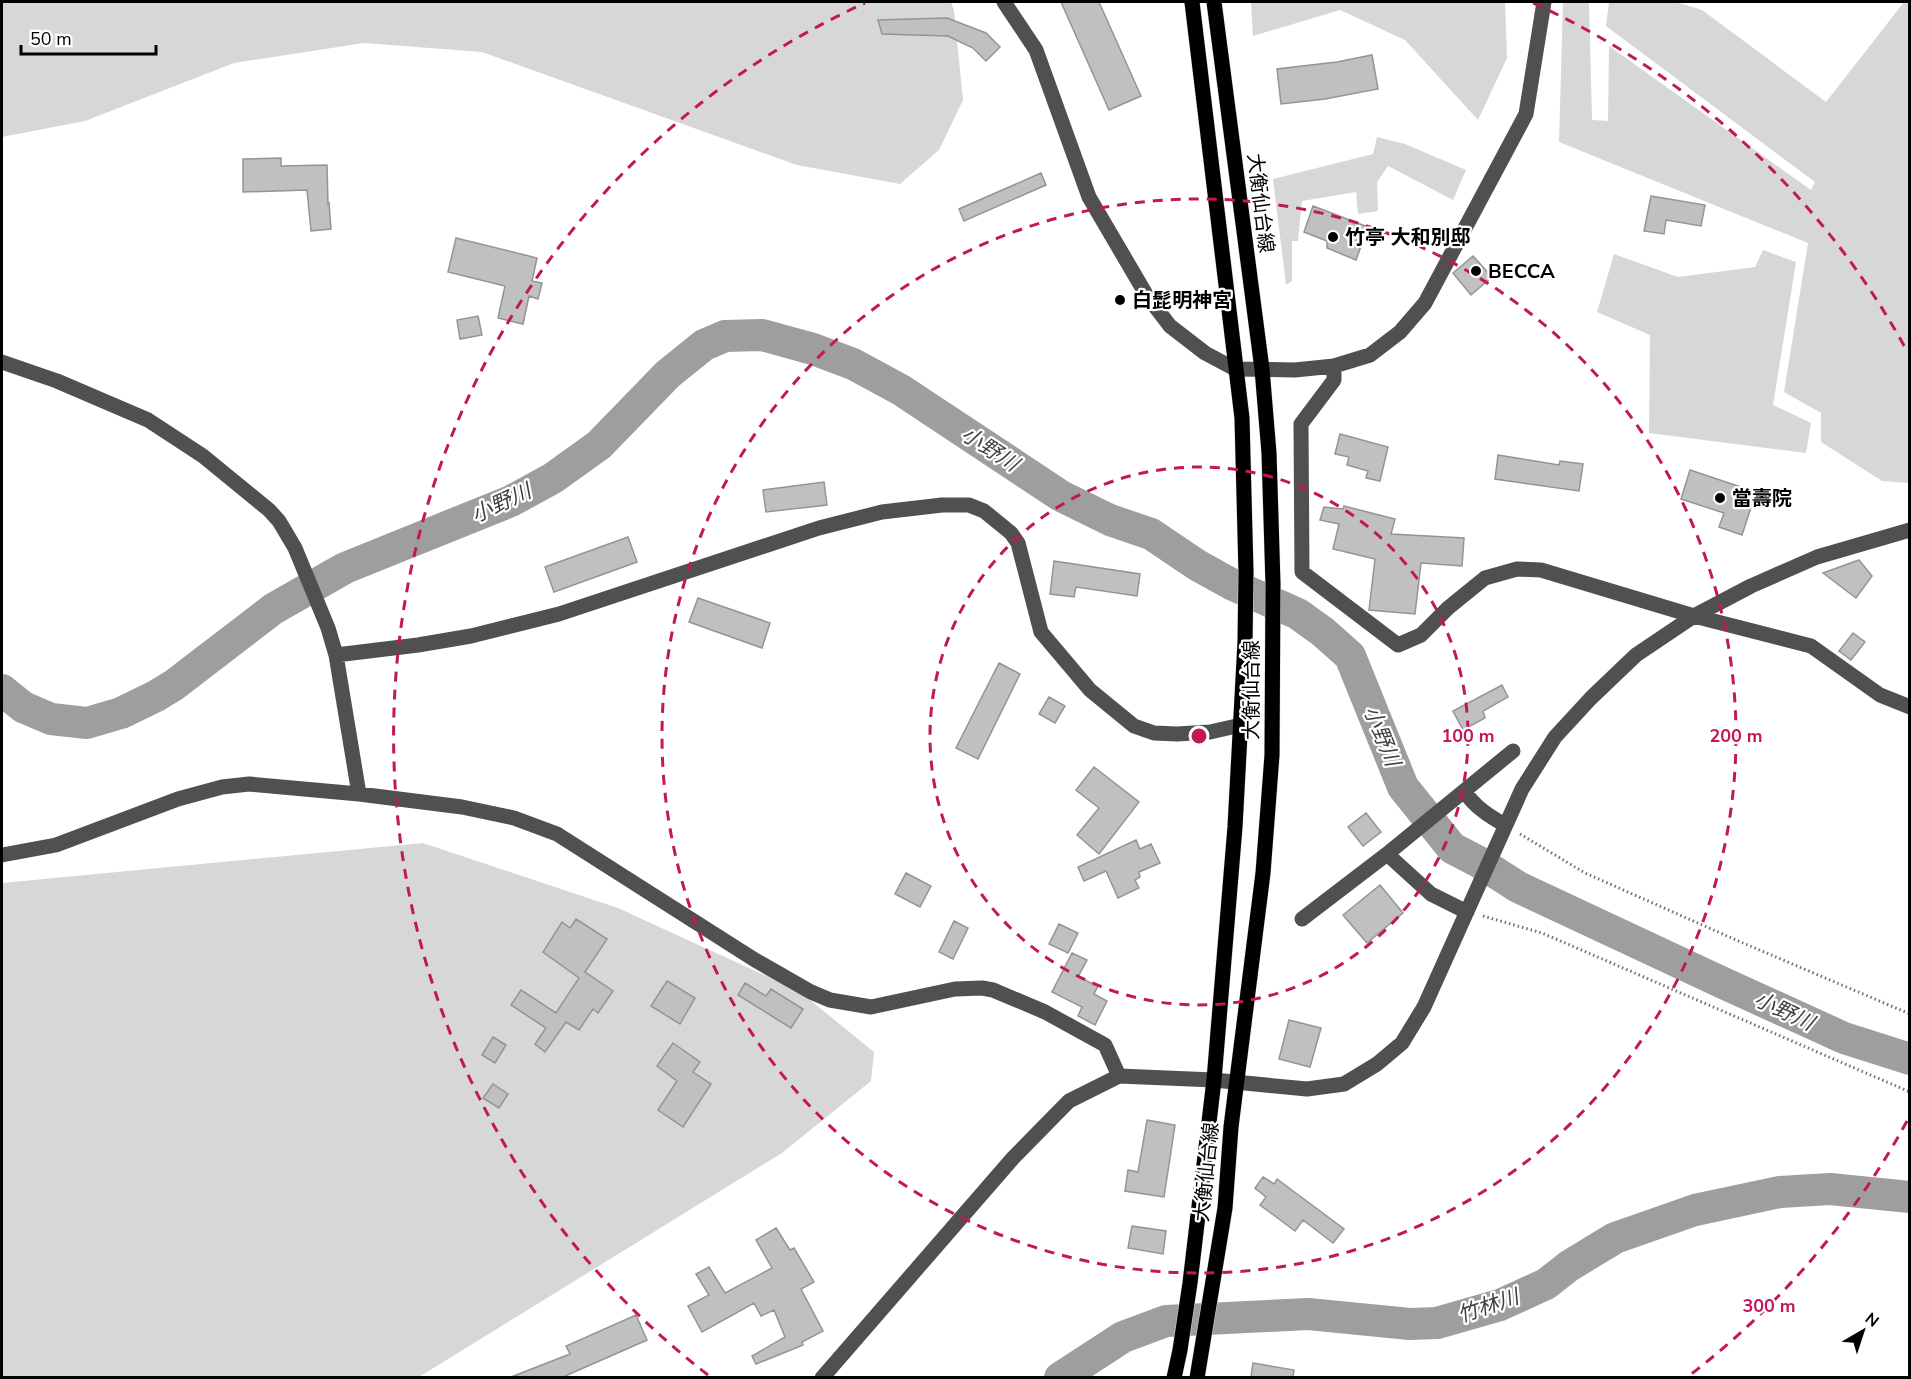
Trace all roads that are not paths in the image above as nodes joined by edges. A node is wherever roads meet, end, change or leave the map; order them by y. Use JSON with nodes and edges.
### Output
{"nodes":[{"id":1,"x":1004,"y":2,"type":"edge"},
{"id":2,"x":1192,"y":2,"type":"edge"},
{"id":3,"x":1214,"y":2,"type":"edge"},
{"id":4,"x":1544,"y":2,"type":"edge"},
{"id":5,"x":2,"y":362,"type":"edge"},
{"id":6,"x":1334,"y":366,"type":"junction"},
{"id":7,"x":1235,"y":369,"type":"junction"},
{"id":8,"x":1262,"y":369,"type":"junction"},
{"id":9,"x":1910,"y":530,"type":"edge"},
{"id":10,"x":1694,"y":616,"type":"junction"},
{"id":11,"x":336,"y":655,"type":"junction"},
{"id":12,"x":1910,"y":707,"type":"edge"},
{"id":13,"x":1241,"y":726,"type":"junction"},
{"id":14,"x":1513,"y":751,"type":"dead end"},
{"id":15,"x":1464,"y":791,"type":"junction"},
{"id":16,"x":359,"y":794,"type":"junction"},
{"id":17,"x":1502,"y":832,"type":"junction"},
{"id":18,"x":1392,"y":849,"type":"junction"},
{"id":19,"x":2,"y":855,"type":"edge"},
{"id":20,"x":1470,"y":905,"type":"junction"},
{"id":21,"x":1302,"y":920,"type":"dead end"},
{"id":22,"x":1119,"y":1076,"type":"junction"},
{"id":23,"x":1214,"y":1080,"type":"junction"},
{"id":24,"x":1236,"y":1082,"type":"junction"},
{"id":25,"x":822,"y":1377,"type":"edge"},
{"id":26,"x":1174,"y":1377,"type":"edge"},
{"id":27,"x":1197,"y":1377,"type":"edge"}],
"edges":[{"from":1,"to":7,"type":"street"},
{"from":2,"to":7,"type":"main road","name":"大衡仙台線"},
{"from":3,"to":8,"type":"main road","name":"大衡仙台線"},
{"from":4,"to":6,"type":"street"},
{"from":5,"to":11,"type":"street"},
{"from":6,"to":8,"type":"street"},
{"from":6,"to":10,"type":"street"},
{"from":7,"to":8,"type":"street"},
{"from":7,"to":13,"type":"main road","name":"大衡仙台線"},
{"from":8,"to":24,"type":"main road","name":"大衡仙台線"},
{"from":9,"to":10,"type":"street"},
{"from":10,"to":12,"type":"street"},
{"from":10,"to":17,"type":"street"},
{"from":11,"to":13,"type":"street"},
{"from":11,"to":16,"type":"street"},
{"from":13,"to":23,"type":"main road","name":"大衡仙台線"},
{"from":14,"to":15,"type":"street"},
{"from":15,"to":17,"type":"street"},
{"from":15,"to":18,"type":"street"},
{"from":16,"to":19,"type":"street"},
{"from":16,"to":22,"type":"street"},
{"from":17,"to":20,"type":"street"},
{"from":18,"to":20,"type":"street"},
{"from":18,"to":21,"type":"street"},
{"from":20,"to":24,"type":"street"},
{"from":22,"to":23,"type":"street"},
{"from":22,"to":25,"type":"street"},
{"from":23,"to":24,"type":"street"},
{"from":23,"to":26,"type":"main road","name":"大衡仙台線"},
{"from":24,"to":27,"type":"main road","name":"大衡仙台線"}]}
